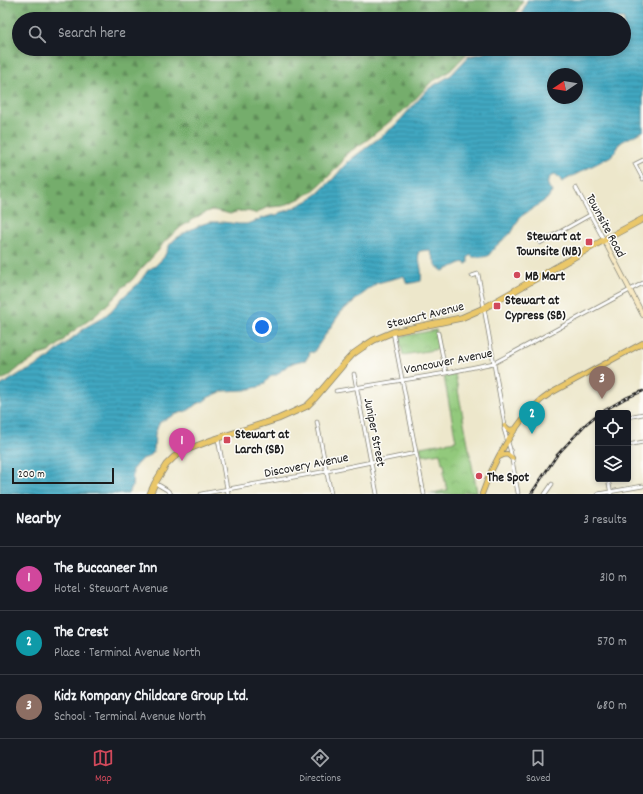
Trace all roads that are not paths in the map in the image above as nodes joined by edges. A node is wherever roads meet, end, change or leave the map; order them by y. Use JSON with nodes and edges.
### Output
{"nodes":[{"id":1,"x":643,"y":160,"type":"edge"},
{"id":2,"x":643,"y":179,"type":"edge"},
{"id":3,"x":576,"y":188,"type":"dead end"},
{"id":4,"x":590,"y":215,"type":"junction"},
{"id":5,"x":643,"y":219,"type":"edge"},
{"id":6,"x":604,"y":240,"type":"junction"},
{"id":7,"x":540,"y":243,"type":"dead end"},
{"id":8,"x":472,"y":276,"type":"dead end"},
{"id":9,"x":643,"y":283,"type":"edge"},
{"id":10,"x":630,"y":290,"type":"junction"},
{"id":11,"x":484,"y":308,"type":"junction"},
{"id":12,"x":643,"y":315,"type":"edge"},
{"id":13,"x":393,"y":332,"type":"junction"},
{"id":14,"x":438,"y":333,"type":"dead end"},
{"id":15,"x":643,"y":343,"type":"edge"},
{"id":16,"x":494,"y":363,"type":"junction"},
{"id":17,"x":446,"y":373,"type":"junction"},
{"id":18,"x":354,"y":374,"type":"dead end"},
{"id":19,"x":402,"y":379,"type":"junction"},
{"id":20,"x":357,"y":388,"type":"junction"},
{"id":21,"x":336,"y":391,"type":"dead end"},
{"id":22,"x":643,"y":414,"type":"edge"},
{"id":23,"x":631,"y":416,"type":"edge"},
{"id":24,"x":317,"y":422,"type":"dead end"},
{"id":25,"x":504,"y":426,"type":"junction"},
{"id":26,"x":516,"y":429,"type":"junction"},
{"id":27,"x":218,"y":438,"type":"junction"},
{"id":28,"x":508,"y":442,"type":"junction"},
{"id":29,"x":643,"y":442,"type":"edge"},
{"id":30,"x":631,"y":444,"type":"edge"},
{"id":31,"x":416,"y":453,"type":"junction"},
{"id":32,"x":499,"y":457,"type":"junction"},
{"id":33,"x":512,"y":458,"type":"junction"},
{"id":34,"x":371,"y":462,"type":"junction"},
{"id":35,"x":327,"y":471,"type":"junction"},
{"id":36,"x":609,"y":482,"type":"edge"},
{"id":37,"x":155,"y":483,"type":"junction"},
{"id":38,"x":552,"y":484,"type":"dead end"},
{"id":39,"x":643,"y":486,"type":"edge"},
{"id":40,"x":227,"y":489,"type":"junction"},
{"id":41,"x":518,"y":493,"type":"edge"},
{"id":42,"x":611,"y":493,"type":"edge"},
{"id":43,"x":150,"y":494,"type":"edge"},
{"id":44,"x":171,"y":494,"type":"edge"},
{"id":45,"x":201,"y":494,"type":"edge"},
{"id":46,"x":228,"y":494,"type":"edge"},
{"id":47,"x":331,"y":494,"type":"edge"},
{"id":48,"x":377,"y":494,"type":"edge"},
{"id":49,"x":424,"y":494,"type":"edge"},
{"id":50,"x":482,"y":494,"type":"edge"},
{"id":51,"x":545,"y":494,"type":"edge"},
{"id":52,"x":598,"y":494,"type":"edge"}],
"edges":[{"from":1,"to":2,"type":"street"},
{"from":3,"to":4,"type":"street","name":"Townsite Road"},
{"from":4,"to":6,"type":"street","name":"Townsite Road"},
{"from":4,"to":7,"type":"street"},
{"from":5,"to":6,"type":"highway","name":"Stewart Avenue"},
{"from":6,"to":10,"type":"street","name":"Townsite Road"},
{"from":6,"to":11,"type":"highway","name":"Stewart Avenue"},
{"from":8,"to":11,"type":"street"},
{"from":9,"to":10,"type":"street","name":"Vancouver Avenue"},
{"from":10,"to":12,"type":"street","name":"Townsite Road"},
{"from":10,"to":16,"type":"street","name":"Vancouver Avenue"},
{"from":11,"to":13,"type":"highway","name":"Stewart Avenue"},
{"from":11,"to":16,"type":"street"},
{"from":13,"to":19,"type":"street"},
{"from":13,"to":27,"type":"highway","name":"Stewart Avenue"},
{"from":14,"to":17,"type":"street"},
{"from":15,"to":26,"type":"main road"},
{"from":16,"to":17,"type":"street","name":"Vancouver Avenue"},
{"from":16,"to":25,"type":"street"},
{"from":17,"to":19,"type":"street","name":"Vancouver Avenue"},
{"from":18,"to":20,"type":"street","name":"Juniper Street"},
{"from":19,"to":20,"type":"street","name":"Vancouver Avenue"},
{"from":19,"to":31,"type":"street"},
{"from":20,"to":21,"type":"street","name":"Vancouver Avenue"},
{"from":20,"to":34,"type":"street","name":"Juniper Street"},
{"from":22,"to":23,"type":"street"},
{"from":24,"to":35,"type":"street"},
{"from":25,"to":26,"type":"main road"},
{"from":25,"to":28,"type":"street"},
{"from":26,"to":28,"type":"main road"},
{"from":27,"to":37,"type":"highway","name":"Stewart Avenue"},
{"from":27,"to":40,"type":"street"},
{"from":28,"to":32,"type":"main road"},
{"from":28,"to":33,"type":"street"},
{"from":29,"to":30,"type":"street"},
{"from":31,"to":34,"type":"street","name":"Discovery Avenue"},
{"from":31,"to":49,"type":"street"},
{"from":32,"to":33,"type":"main road"},
{"from":32,"to":50,"type":"main road"},
{"from":33,"to":41,"type":"street"},
{"from":34,"to":35,"type":"street","name":"Discovery Avenue"},
{"from":34,"to":48,"type":"street","name":"Juniper Street"},
{"from":35,"to":40,"type":"street","name":"Discovery Avenue"},
{"from":35,"to":47,"type":"street"},
{"from":36,"to":42,"type":"street"},
{"from":37,"to":43,"type":"highway","name":"Stewart Avenue"},
{"from":37,"to":44,"type":"street"},
{"from":38,"to":51,"type":"street"},
{"from":39,"to":42,"type":"street"},
{"from":40,"to":45,"type":"street","name":"Discovery Avenue"},
{"from":40,"to":46,"type":"street"},
{"from":42,"to":52,"type":"street"}]}
